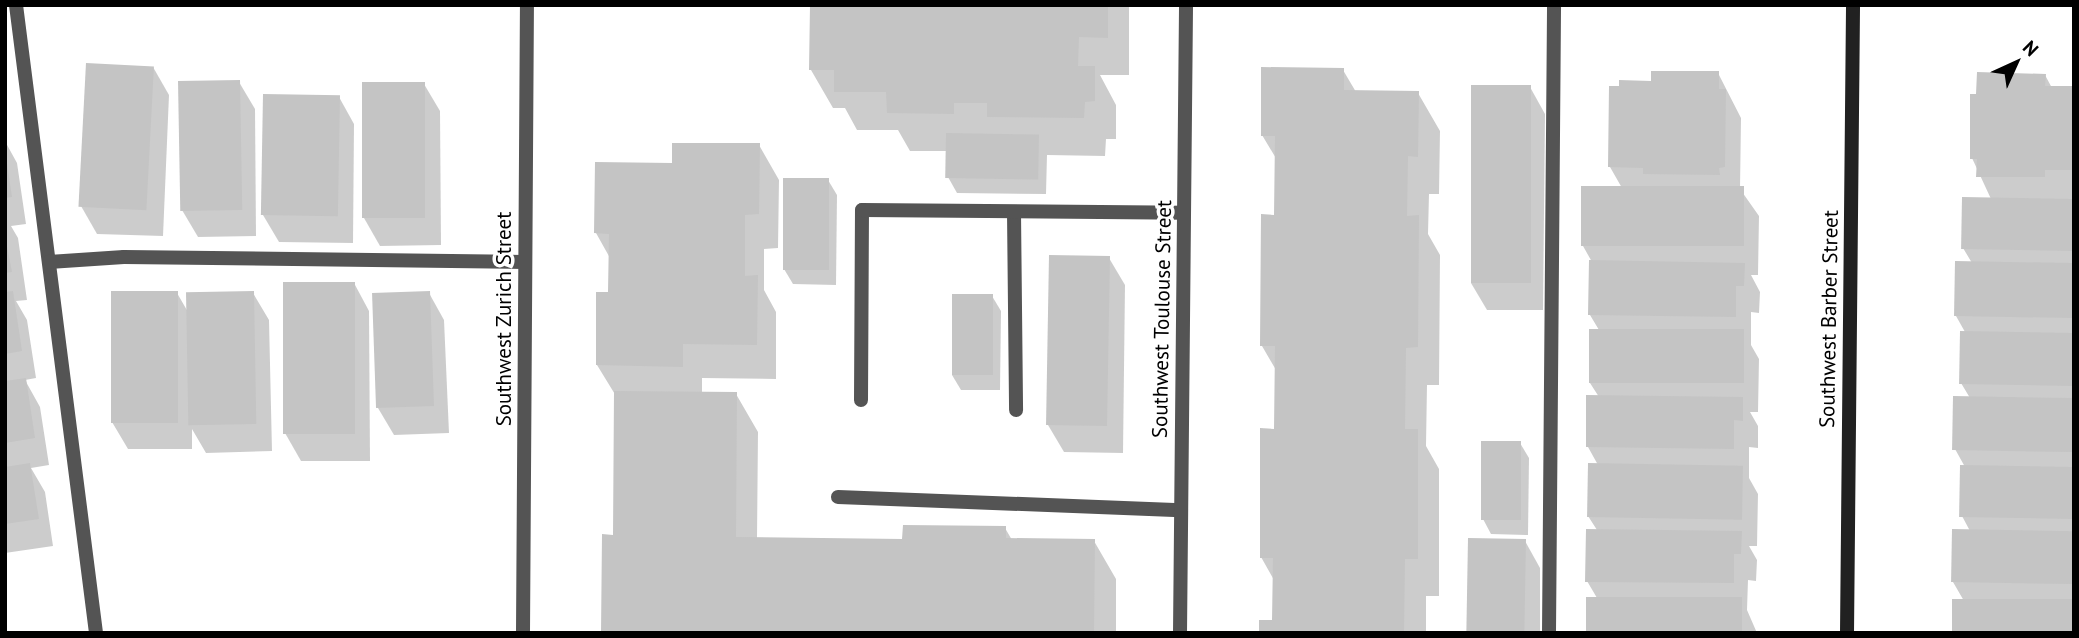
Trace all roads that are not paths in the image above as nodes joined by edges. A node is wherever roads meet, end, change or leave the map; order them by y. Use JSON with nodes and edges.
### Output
{"nodes":[{"id":1,"x":16,"y":5,"type":"edge"},
{"id":2,"x":527,"y":5,"type":"edge"},
{"id":3,"x":1186,"y":5,"type":"edge"},
{"id":4,"x":1554,"y":5,"type":"edge"},
{"id":5,"x":1853,"y":5,"type":"edge"},
{"id":6,"x":1014,"y":212,"type":"junction"},
{"id":7,"x":1184,"y":213,"type":"junction"},
{"id":8,"x":49,"y":262,"type":"junction"},
{"id":9,"x":525,"y":262,"type":"junction"},
{"id":10,"x":861,"y":400,"type":"dead end"},
{"id":11,"x":1016,"y":410,"type":"dead end"},
{"id":12,"x":838,"y":497,"type":"dead end"},
{"id":13,"x":1181,"y":510,"type":"junction"},
{"id":14,"x":96,"y":633,"type":"edge"},
{"id":15,"x":523,"y":633,"type":"edge"},
{"id":16,"x":1180,"y":633,"type":"edge"},
{"id":17,"x":1549,"y":633,"type":"edge"},
{"id":18,"x":1847,"y":633,"type":"edge"}],
"edges":[{"from":1,"to":8,"type":"street"},
{"from":2,"to":9,"type":"street","name":"Southwest Zurich Street"},
{"from":3,"to":7,"type":"street","name":"Southwest Toulouse Street"},
{"from":4,"to":17,"type":"street"},
{"from":5,"to":18,"type":"street","name":"Southwest Barber Street"},
{"from":6,"to":7,"type":"street"},
{"from":6,"to":10,"type":"street"},
{"from":6,"to":11,"type":"street"},
{"from":7,"to":13,"type":"street","name":"Southwest Toulouse Street"},
{"from":8,"to":9,"type":"street"},
{"from":8,"to":14,"type":"street"},
{"from":9,"to":15,"type":"street","name":"Southwest Zurich Street"},
{"from":12,"to":13,"type":"street"},
{"from":13,"to":16,"type":"street","name":"Southwest Toulouse Street"}]}
